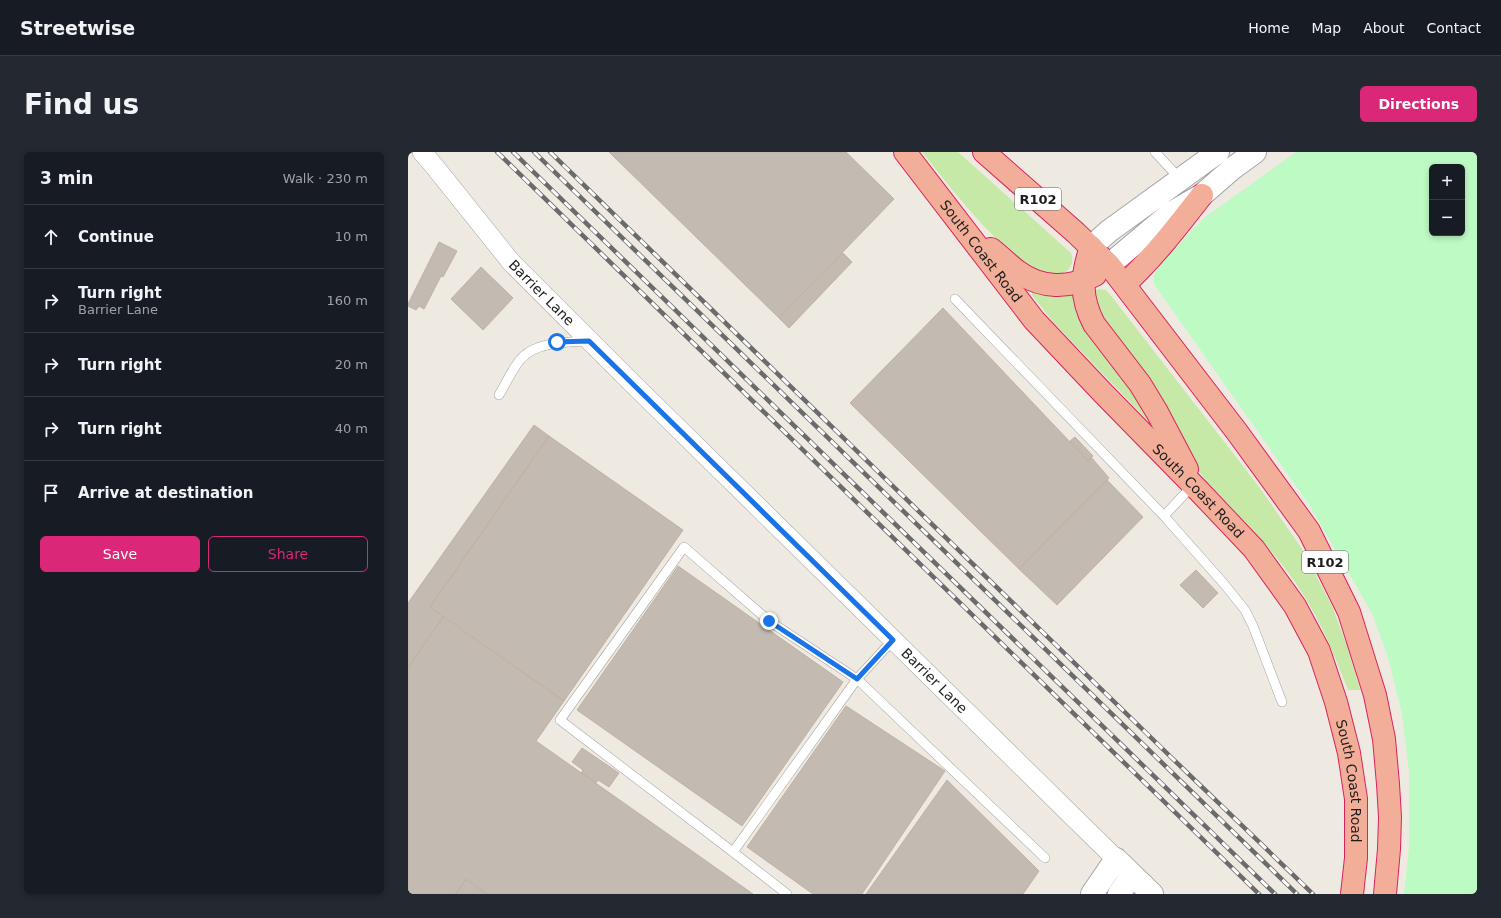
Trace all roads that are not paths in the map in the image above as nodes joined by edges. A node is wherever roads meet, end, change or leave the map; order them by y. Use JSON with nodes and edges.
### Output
{"nodes":[{"id":1,"x":422,"y":152,"type":"edge"},
{"id":2,"x":905,"y":152,"type":"edge"},
{"id":3,"x":984,"y":152,"type":"edge"},
{"id":4,"x":1155,"y":152,"type":"edge"},
{"id":5,"x":1218,"y":152,"type":"edge"},
{"id":6,"x":1255,"y":152,"type":"edge"},
{"id":7,"x":1180,"y":179,"type":"junction"},
{"id":8,"x":1202,"y":195,"type":"junction"},
{"id":9,"x":961,"y":224,"type":"junction"},
{"id":10,"x":1091,"y":247,"type":"junction"},
{"id":11,"x":1109,"y":265,"type":"junction"},
{"id":12,"x":1083,"y":282,"type":"junction"},
{"id":13,"x":1125,"y":284,"type":"junction"},
{"id":14,"x":955,"y":299,"type":"dead end"},
{"id":15,"x":589,"y":341,"type":"junction"},
{"id":16,"x":500,"y":395,"type":"dead end"},
{"id":17,"x":1196,"y":488,"type":"junction"},
{"id":18,"x":1164,"y":516,"type":"junction"},
{"id":19,"x":893,"y":640,"type":"junction"},
{"id":20,"x":857,"y":679,"type":"junction"},
{"id":21,"x":1282,"y":702,"type":"dead end"},
{"id":22,"x":732,"y":852,"type":"junction"},
{"id":23,"x":1045,"y":858,"type":"dead end"},
{"id":24,"x":1116,"y":858,"type":"junction"},
{"id":25,"x":1132,"y":875,"type":"junction"},
{"id":26,"x":788,"y":894,"type":"edge"},
{"id":27,"x":1092,"y":894,"type":"edge"},
{"id":28,"x":1119,"y":894,"type":"edge"},
{"id":29,"x":1152,"y":894,"type":"edge"},
{"id":30,"x":1352,"y":894,"type":"edge"},
{"id":31,"x":1385,"y":894,"type":"edge"}],
"edges":[{"from":1,"to":15,"type":"street","name":"Barrier Lane"},
{"from":2,"to":9,"type":"highway","name":"South Coast Road"},
{"from":3,"to":10,"type":"highway","number":"R102"},
{"from":4,"to":7,"type":"lane"},
{"from":5,"to":7,"type":"street"},
{"from":6,"to":8,"type":"street"},
{"from":7,"to":10,"type":"street"},
{"from":8,"to":11,"type":"street"},
{"from":8,"to":13,"type":"highway"},
{"from":9,"to":12,"type":"highway"},
{"from":9,"to":17,"type":"highway","name":"South Coast Road"},
{"from":10,"to":11,"type":"highway","number":"R102"},
{"from":10,"to":12,"type":"highway"},
{"from":11,"to":12,"type":"highway"},
{"from":11,"to":13,"type":"highway","number":"R102"},
{"from":12,"to":17,"type":"highway"},
{"from":13,"to":31,"type":"highway","number":"R102"},
{"from":14,"to":18,"type":"lane"},
{"from":15,"to":16,"type":"lane"},
{"from":15,"to":19,"type":"street","name":"Barrier Lane"},
{"from":17,"to":18,"type":"lane"},
{"from":17,"to":30,"type":"highway","name":"South Coast Road"},
{"from":18,"to":21,"type":"lane"},
{"from":19,"to":20,"type":"lane"},
{"from":19,"to":24,"type":"street","name":"Barrier Lane"},
{"from":20,"to":22,"type":"lane"},
{"from":20,"to":22,"type":"lane"},
{"from":20,"to":23,"type":"lane"},
{"from":22,"to":26,"type":"lane"},
{"from":24,"to":25,"type":"street","name":"Barrier Lane"},
{"from":24,"to":27,"type":"street"},
{"from":25,"to":28,"type":"street"},
{"from":25,"to":29,"type":"street","name":"Barrier Lane"}]}
